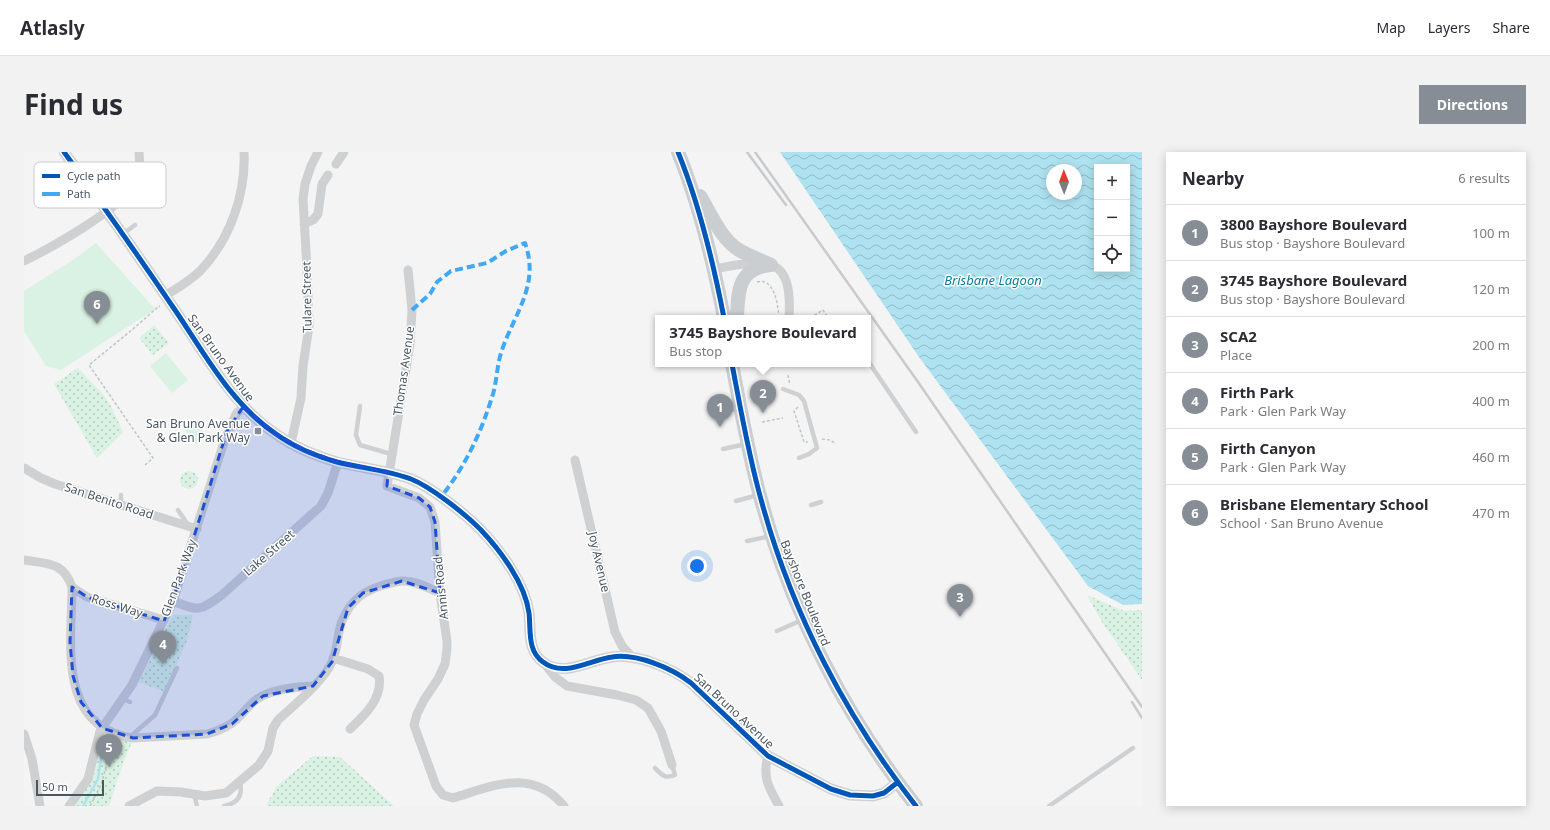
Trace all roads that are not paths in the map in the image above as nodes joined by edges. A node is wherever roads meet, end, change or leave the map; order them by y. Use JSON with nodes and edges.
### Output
{"nodes":[{"id":1,"x":64,"y":152,"type":"edge"},
{"id":2,"x":244,"y":152,"type":"edge"},
{"id":3,"x":318,"y":152,"type":"edge"},
{"id":4,"x":344,"y":152,"type":"edge"},
{"id":5,"x":678,"y":152,"type":"edge"},
{"id":6,"x":71,"y":162,"type":"edge"},
{"id":7,"x":336,"y":164,"type":"dead end"},
{"id":8,"x":328,"y":174,"type":"dead end"},
{"id":9,"x":687,"y":175,"type":"junction"},
{"id":10,"x":104,"y":208,"type":"edge"},
{"id":11,"x":110,"y":208,"type":"edge"},
{"id":12,"x":106,"y":211,"type":"junction"},
{"id":13,"x":304,"y":224,"type":"junction"},
{"id":14,"x":134,"y":225,"type":"dead end"},
{"id":15,"x":123,"y":234,"type":"junction"},
{"id":16,"x":24,"y":261,"type":"edge"},
{"id":17,"x":771,"y":265,"type":"junction"},
{"id":18,"x":714,"y":269,"type":"junction"},
{"id":19,"x":408,"y":270,"type":"dead end"},
{"id":20,"x":165,"y":296,"type":"junction"},
{"id":21,"x":723,"y":315,"type":"edge"},
{"id":22,"x":737,"y":315,"type":"edge"},
{"id":23,"x":789,"y":315,"type":"edge"},
{"id":24,"x":871,"y":365,"type":"edge"},
{"id":25,"x":735,"y":371,"type":"edge"},
{"id":26,"x":782,"y":389,"type":"dead end"},
{"id":27,"x":243,"y":406,"type":"junction"},
{"id":28,"x":360,"y":406,"type":"dead end"},
{"id":29,"x":741,"y":409,"type":"junction"},
{"id":30,"x":713,"y":412,"type":"dead end"},
{"id":31,"x":916,"y":432,"type":"dead end"},
{"id":32,"x":291,"y":443,"type":"junction"},
{"id":33,"x":748,"y":443,"type":"junction"},
{"id":34,"x":722,"y":449,"type":"dead end"},
{"id":35,"x":391,"y":454,"type":"junction"},
{"id":36,"x":799,"y":458,"type":"dead end"},
{"id":37,"x":575,"y":460,"type":"dead end"},
{"id":38,"x":338,"y":462,"type":"junction"},
{"id":39,"x":24,"y":468,"type":"edge"},
{"id":40,"x":388,"y":472,"type":"junction"},
{"id":41,"x":121,"y":495,"type":"dead end"},
{"id":42,"x":759,"y":495,"type":"junction"},
{"id":43,"x":736,"y":501,"type":"dead end"},
{"id":44,"x":821,"y":502,"type":"dead end"},
{"id":45,"x":121,"y":504,"type":"junction"},
{"id":46,"x":810,"y":505,"type":"dead end"},
{"id":47,"x":178,"y":510,"type":"dead end"},
{"id":48,"x":193,"y":528,"type":"junction"},
{"id":49,"x":772,"y":536,"type":"junction"},
{"id":50,"x":747,"y":541,"type":"dead end"},
{"id":51,"x":24,"y":560,"type":"edge"},
{"id":52,"x":72,"y":587,"type":"junction"},
{"id":53,"x":440,"y":592,"type":"junction"},
{"id":54,"x":173,"y":601,"type":"junction"},
{"id":55,"x":803,"y":619,"type":"junction"},
{"id":56,"x":164,"y":620,"type":"junction"},
{"id":57,"x":777,"y":631,"type":"dead end"},
{"id":58,"x":333,"y":658,"type":"junction"},
{"id":59,"x":634,"y":659,"type":"junction"},
{"id":60,"x":545,"y":664,"type":"junction"},
{"id":61,"x":177,"y":668,"type":"dead end"},
{"id":62,"x":313,"y":686,"type":"junction"},
{"id":63,"x":102,"y":728,"type":"junction"},
{"id":64,"x":350,"y":729,"type":"dead end"},
{"id":65,"x":24,"y":734,"type":"edge"},
{"id":66,"x":122,"y":734,"type":"junction"},
{"id":67,"x":1133,"y":748,"type":"dead end"},
{"id":68,"x":768,"y":756,"type":"junction"},
{"id":69,"x":672,"y":765,"type":"joint"},
{"id":70,"x":655,"y":768,"type":"dead end"},
{"id":71,"x":240,"y":782,"type":"junction"},
{"id":72,"x":898,"y":782,"type":"junction"},
{"id":73,"x":194,"y":794,"type":"junction"},
{"id":74,"x":40,"y":806,"type":"edge"},
{"id":75,"x":69,"y":806,"type":"edge"},
{"id":76,"x":129,"y":806,"type":"edge"},
{"id":77,"x":197,"y":806,"type":"edge"},
{"id":78,"x":224,"y":806,"type":"edge"},
{"id":79,"x":564,"y":806,"type":"edge"},
{"id":80,"x":779,"y":806,"type":"edge"},
{"id":81,"x":916,"y":806,"type":"edge"},
{"id":82,"x":1049,"y":806,"type":"edge"}],
"edges":[{"from":1,"to":6,"type":"street","name":"San Bruno Avenue"},
{"from":2,"to":20,"type":"street"},
{"from":3,"to":13,"type":"street","name":"Tulare Street"},
{"from":4,"to":7,"type":"street"},
{"from":5,"to":9,"type":"main road"},
{"from":8,"to":13,"type":"street"},
{"from":9,"to":17,"type":"main road"},
{"from":9,"to":18,"type":"main road"},
{"from":10,"to":12,"type":"street","name":"San Bruno Avenue"},
{"from":11,"to":12,"type":"street"},
{"from":12,"to":15,"type":"street","name":"San Bruno Avenue"},
{"from":12,"to":16,"type":"street"},
{"from":13,"to":32,"type":"street","name":"Tulare Street"},
{"from":14,"to":15,"type":"lane"},
{"from":15,"to":20,"type":"street","name":"San Bruno Avenue"},
{"from":17,"to":18,"type":"street"},
{"from":17,"to":22,"type":"main road"},
{"from":17,"to":23,"type":"street"},
{"from":18,"to":21,"type":"main road"},
{"from":19,"to":35,"type":"street","name":"Thomas Avenue"},
{"from":20,"to":27,"type":"street","name":"San Bruno Avenue"},
{"from":24,"to":31,"type":"lane"},
{"from":25,"to":29,"type":"main road","name":"Bayshore Boulevard"},
{"from":26,"to":36,"type":"lane"},
{"from":27,"to":32,"type":"street","name":"San Bruno Avenue"},
{"from":27,"to":48,"type":"street","name":"Glen Park Way"},
{"from":28,"to":35,"type":"lane"},
{"from":29,"to":30,"type":"lane"},
{"from":29,"to":33,"type":"main road","name":"Bayshore Boulevard"},
{"from":32,"to":38,"type":"street","name":"San Bruno Avenue"},
{"from":33,"to":34,"type":"lane"},
{"from":33,"to":42,"type":"main road","name":"Bayshore Boulevard"},
{"from":35,"to":40,"type":"street","name":"Thomas Avenue"},
{"from":37,"to":59,"type":"street","name":"Joy Avenue"},
{"from":38,"to":40,"type":"street","name":"San Bruno Avenue"},
{"from":38,"to":54,"type":"street","name":"Lake Street"},
{"from":39,"to":45,"type":"street","name":"San Benito Road"},
{"from":40,"to":53,"type":"street","name":"Annis Road"},
{"from":40,"to":60,"type":"street","name":"San Bruno Avenue"},
{"from":41,"to":45,"type":"lane"},
{"from":42,"to":43,"type":"lane"},
{"from":42,"to":49,"type":"main road","name":"Bayshore Boulevard"},
{"from":44,"to":46,"type":"lane"},
{"from":45,"to":48,"type":"street","name":"San Benito Road"},
{"from":47,"to":48,"type":"lane"},
{"from":48,"to":54,"type":"street","name":"Glen Park Way"},
{"from":49,"to":50,"type":"lane"},
{"from":49,"to":55,"type":"main road","name":"Bayshore Boulevard"},
{"from":51,"to":52,"type":"street"},
{"from":52,"to":56,"type":"street","name":"Ross Way"},
{"from":52,"to":63,"type":"street"},
{"from":53,"to":58,"type":"street"},
{"from":53,"to":79,"type":"street","name":"Annis Road"},
{"from":54,"to":56,"type":"street","name":"Glen Park Way"},
{"from":55,"to":57,"type":"lane"},
{"from":55,"to":72,"type":"main road","name":"Bayshore Boulevard"},
{"from":56,"to":63,"type":"street","name":"Glen Park Way"},
{"from":58,"to":62,"type":"street"},
{"from":58,"to":64,"type":"street"},
{"from":59,"to":60,"type":"street","name":"San Bruno Avenue"},
{"from":59,"to":68,"type":"street","name":"San Bruno Avenue"},
{"from":60,"to":69,"type":"street"},
{"from":61,"to":66,"type":"lane"},
{"from":62,"to":66,"type":"street"},
{"from":62,"to":71,"type":"street"},
{"from":63,"to":66,"type":"street"},
{"from":63,"to":75,"type":"street","name":"Glen Park Way"},
{"from":65,"to":74,"type":"street"},
{"from":67,"to":82,"type":"lane"},
{"from":68,"to":72,"type":"street","name":"San Bruno Avenue"},
{"from":68,"to":80,"type":"street"},
{"from":69,"to":70,"type":"lane"},
{"from":71,"to":73,"type":"street"},
{"from":71,"to":78,"type":"lane"},
{"from":72,"to":81,"type":"main road","name":"Bayshore Boulevard"},
{"from":73,"to":76,"type":"street"},
{"from":73,"to":77,"type":"lane"}]}
